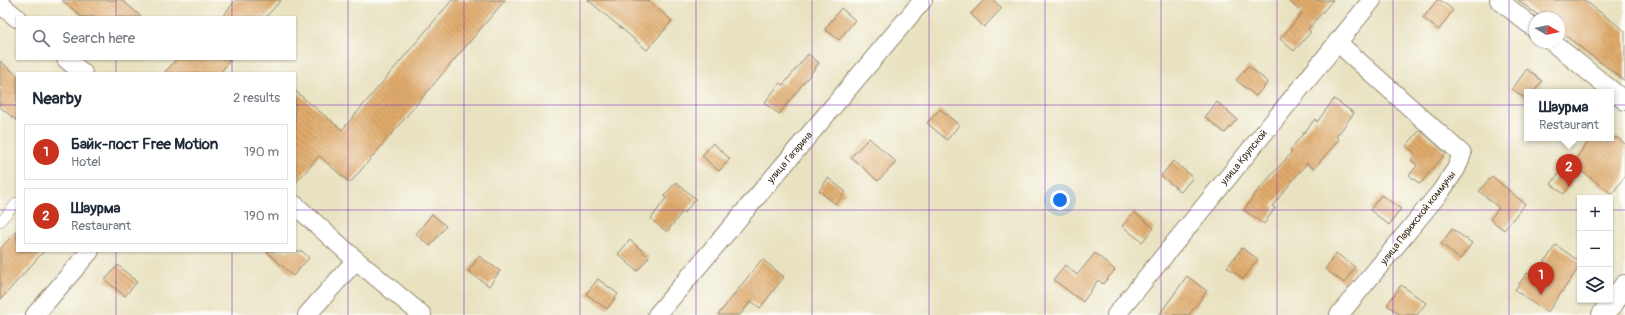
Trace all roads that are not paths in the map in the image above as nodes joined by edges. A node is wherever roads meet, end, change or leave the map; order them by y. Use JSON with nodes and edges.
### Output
{"nodes":[{"id":1,"x":924,"y":0,"type":"edge"},
{"id":2,"x":1372,"y":0,"type":"edge"},
{"id":3,"x":1499,"y":0,"type":"edge"},
{"id":4,"x":0,"y":4,"type":"edge"},
{"id":5,"x":16,"y":17,"type":"edge"},
{"id":6,"x":1529,"y":24,"type":"edge"},
{"id":7,"x":1337,"y":42,"type":"junction"},
{"id":8,"x":1559,"y":48,"type":"edge"},
{"id":9,"x":67,"y":60,"type":"edge"},
{"id":10,"x":81,"y":72,"type":"edge"},
{"id":11,"x":1610,"y":89,"type":"edge"},
{"id":12,"x":1614,"y":92,"type":"edge"},
{"id":13,"x":1625,"y":101,"type":"edge"},
{"id":14,"x":16,"y":203,"type":"edge"},
{"id":15,"x":296,"y":206,"type":"edge"},
{"id":16,"x":0,"y":222,"type":"edge"},
{"id":17,"x":89,"y":252,"type":"edge"},
{"id":18,"x":356,"y":260,"type":"junction"},
{"id":19,"x":1625,"y":286,"type":"edge"},
{"id":20,"x":35,"y":315,"type":"edge"},
{"id":21,"x":307,"y":315,"type":"edge"},
{"id":22,"x":422,"y":315,"type":"edge"},
{"id":23,"x":656,"y":315,"type":"edge"},
{"id":24,"x":1116,"y":315,"type":"edge"},
{"id":25,"x":1339,"y":315,"type":"edge"},
{"id":26,"x":1603,"y":315,"type":"edge"}],
"edges":[{"from":1,"to":23,"type":"street","name":"улица Гагарина"},
{"from":2,"to":7,"type":"street","name":"улица Крупской"},
{"from":3,"to":6,"type":"street"},
{"from":4,"to":5,"type":"street"},
{"from":7,"to":24,"type":"street","name":"улица Крупской"},
{"from":7,"to":25,"type":"street","name":"улица Парижской коммуны"},
{"from":8,"to":11,"type":"street"},
{"from":9,"to":10,"type":"street"},
{"from":12,"to":13,"type":"street"},
{"from":14,"to":16,"type":"lane"},
{"from":15,"to":18,"type":"street"},
{"from":17,"to":20,"type":"street"},
{"from":18,"to":21,"type":"street"},
{"from":18,"to":22,"type":"street"},
{"from":19,"to":26,"type":"main road"}]}
